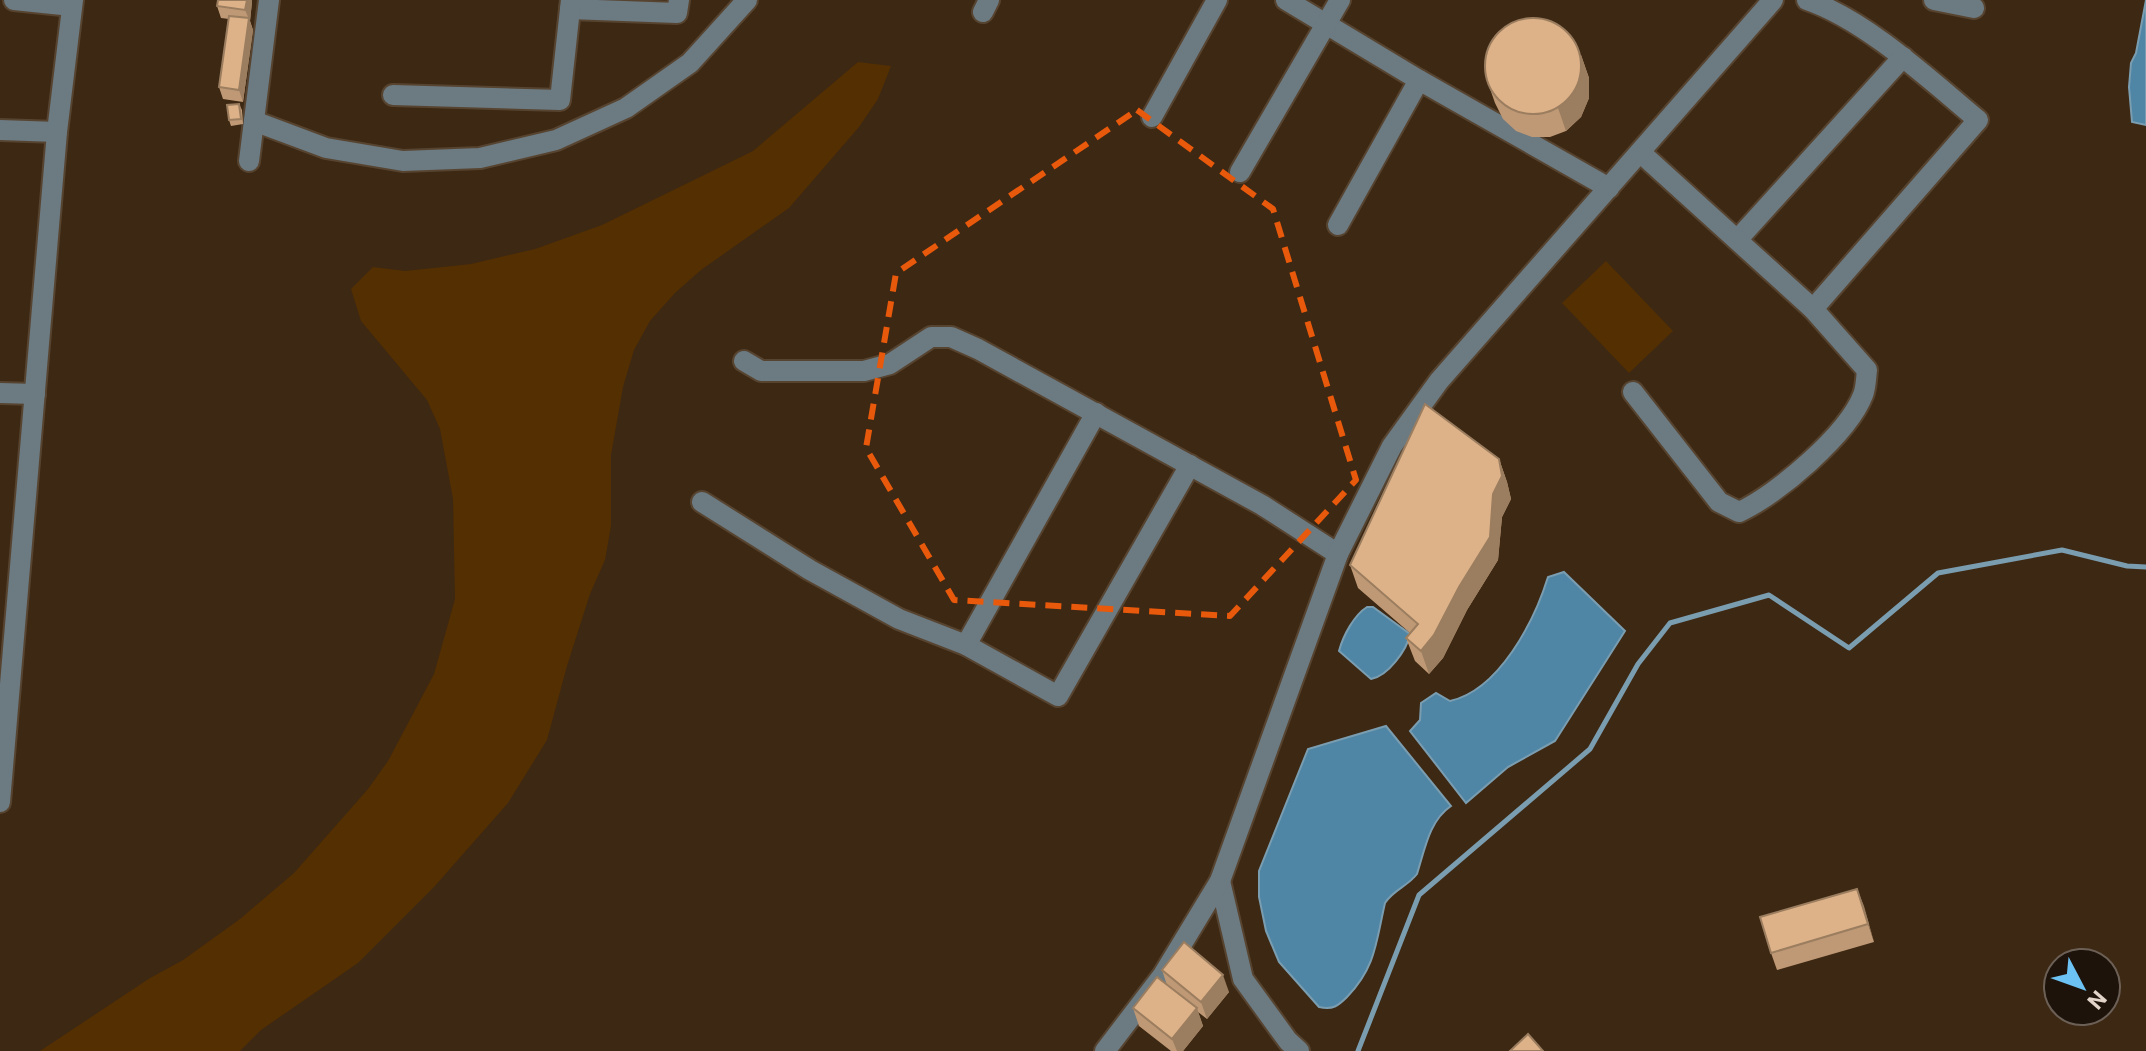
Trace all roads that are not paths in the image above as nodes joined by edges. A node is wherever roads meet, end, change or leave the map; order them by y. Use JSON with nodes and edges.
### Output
{"nodes":[{"id":1,"x":14,"y":0,"type":"edge"},
{"id":2,"x":269,"y":0,"type":"edge"},
{"id":3,"x":679,"y":0,"type":"edge"},
{"id":4,"x":747,"y":0,"type":"edge"},
{"id":5,"x":1217,"y":0,"type":"edge"},
{"id":6,"x":1286,"y":0,"type":"edge"},
{"id":7,"x":1340,"y":0,"type":"edge"},
{"id":8,"x":1773,"y":0,"type":"edge"},
{"id":9,"x":1807,"y":0,"type":"edge"},
{"id":10,"x":1934,"y":0,"type":"edge"},
{"id":11,"x":72,"y":3,"type":"edge"},
{"id":12,"x":570,"y":5,"type":"edge"},
{"id":13,"x":1974,"y":8,"type":"dead end"},
{"id":14,"x":1326,"y":25,"type":"junction"},
{"id":15,"x":1903,"y":57,"type":"junction"},
{"id":16,"x":1419,"y":80,"type":"junction"},
{"id":17,"x":393,"y":95,"type":"dead end"},
{"id":18,"x":1152,"y":117,"type":"dead end"},
{"id":19,"x":254,"y":121,"type":"junction"},
{"id":20,"x":0,"y":130,"type":"edge"},
{"id":21,"x":57,"y":132,"type":"junction"},
{"id":22,"x":1641,"y":153,"type":"junction"},
{"id":23,"x":249,"y":161,"type":"dead end"},
{"id":24,"x":1240,"y":172,"type":"dead end"},
{"id":25,"x":1609,"y":188,"type":"junction"},
{"id":26,"x":1338,"y":225,"type":"dead end"},
{"id":27,"x":1738,"y":239,"type":"junction"},
{"id":28,"x":1813,"y":309,"type":"junction"},
{"id":29,"x":744,"y":361,"type":"dead end"},
{"id":30,"x":1633,"y":392,"type":"dead end"},
{"id":31,"x":0,"y":393,"type":"edge"},
{"id":32,"x":35,"y":394,"type":"junction"},
{"id":33,"x":1096,"y":413,"type":"junction"},
{"id":34,"x":1190,"y":465,"type":"junction"},
{"id":35,"x":702,"y":502,"type":"dead end"},
{"id":36,"x":1338,"y":554,"type":"junction"},
{"id":37,"x":8,"y":626,"type":"edge"},
{"id":38,"x":966,"y":645,"type":"junction"},
{"id":39,"x":0,"y":802,"type":"edge"},
{"id":40,"x":1220,"y":881,"type":"junction"},
{"id":41,"x":1105,"y":1051,"type":"edge"},
{"id":42,"x":1299,"y":1051,"type":"edge"}],
"edges":[{"from":1,"to":11,"type":"street"},
{"from":2,"to":19,"type":"street"},
{"from":3,"to":12,"type":"street"},
{"from":4,"to":19,"type":"street"},
{"from":5,"to":18,"type":"street"},
{"from":6,"to":14,"type":"street"},
{"from":7,"to":14,"type":"street"},
{"from":8,"to":22,"type":"street"},
{"from":9,"to":15,"type":"street"},
{"from":10,"to":13,"type":"street"},
{"from":11,"to":21,"type":"street"},
{"from":12,"to":17,"type":"street"},
{"from":14,"to":16,"type":"street"},
{"from":14,"to":24,"type":"street"},
{"from":15,"to":27,"type":"street"},
{"from":15,"to":28,"type":"street"},
{"from":16,"to":25,"type":"street"},
{"from":16,"to":26,"type":"street"},
{"from":19,"to":23,"type":"street"},
{"from":20,"to":21,"type":"street"},
{"from":21,"to":32,"type":"street"},
{"from":22,"to":25,"type":"street"},
{"from":22,"to":27,"type":"street"},
{"from":25,"to":36,"type":"street"},
{"from":27,"to":28,"type":"street"},
{"from":28,"to":30,"type":"street"},
{"from":29,"to":33,"type":"street"},
{"from":31,"to":32,"type":"street"},
{"from":32,"to":37,"type":"street"},
{"from":33,"to":34,"type":"street"},
{"from":33,"to":38,"type":"street"},
{"from":34,"to":36,"type":"street"},
{"from":34,"to":38,"type":"street"},
{"from":35,"to":38,"type":"street"},
{"from":36,"to":40,"type":"street"},
{"from":37,"to":39,"type":"street"},
{"from":40,"to":41,"type":"street"},
{"from":40,"to":42,"type":"street"}]}
